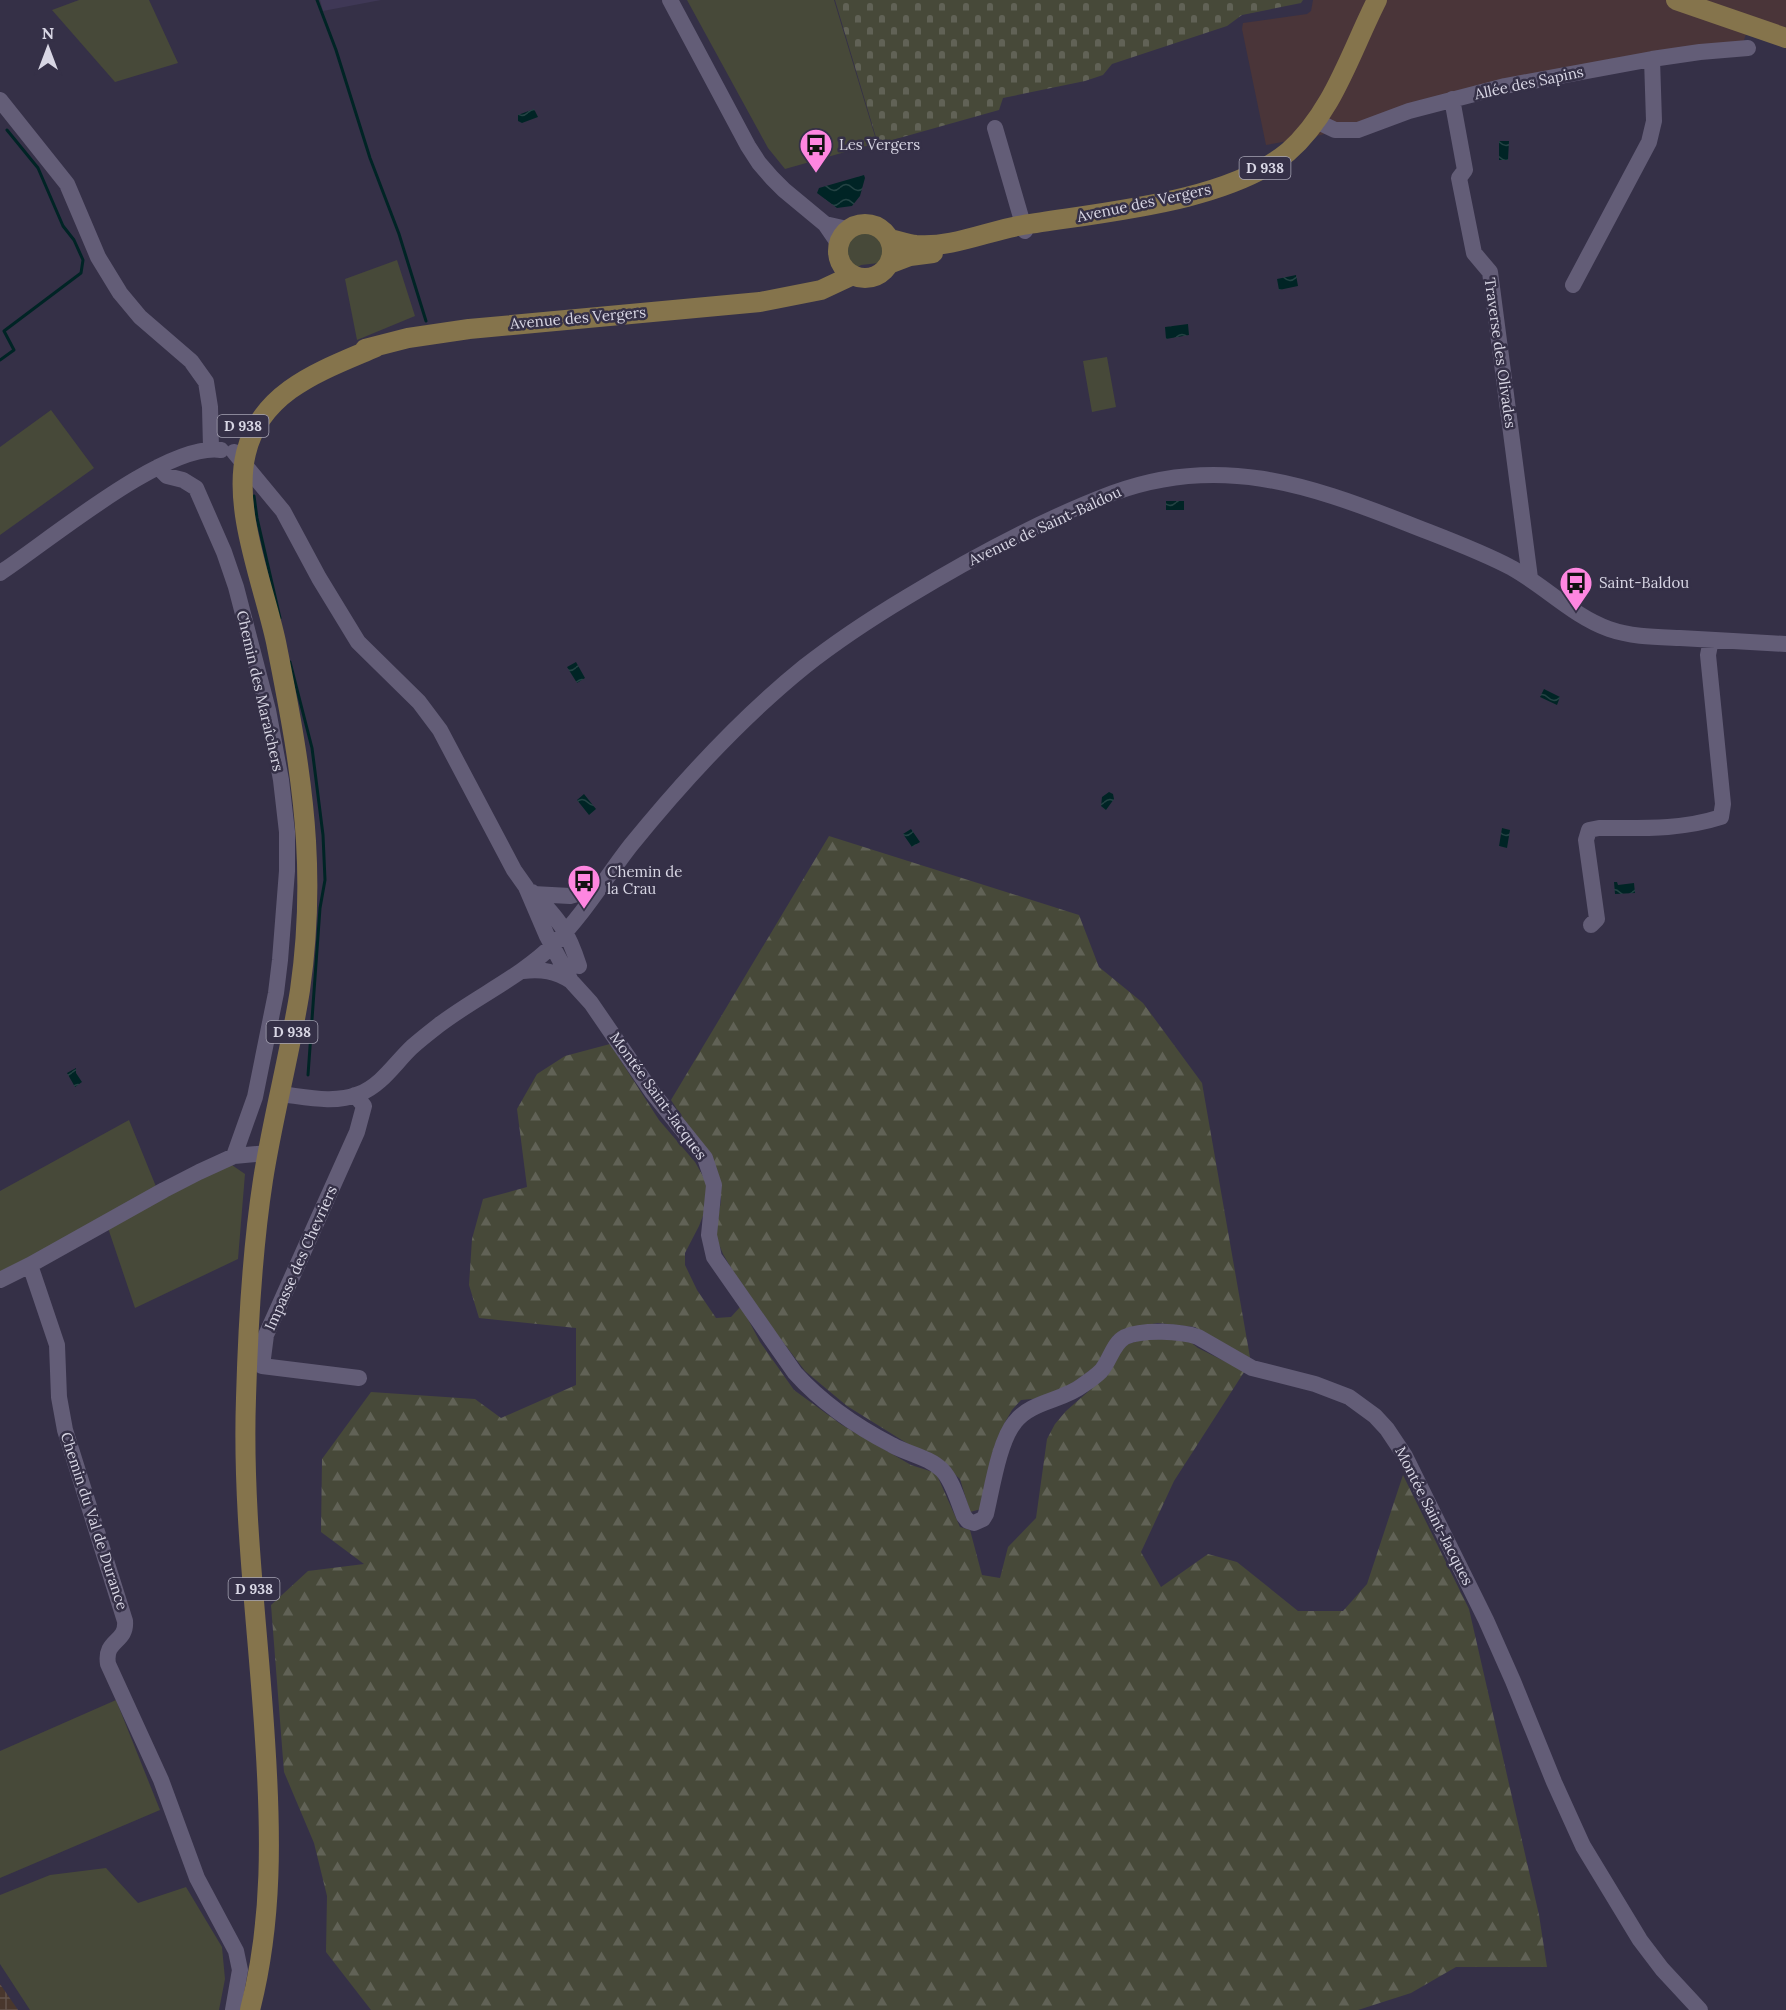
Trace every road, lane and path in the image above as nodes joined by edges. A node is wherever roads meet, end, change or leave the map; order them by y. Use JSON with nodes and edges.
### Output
{"nodes":[{"id":1,"x":670,"y":0,"type":"edge"},
{"id":2,"x":1377,"y":0,"type":"edge"},
{"id":3,"x":1676,"y":0,"type":"edge"},
{"id":4,"x":1786,"y":38,"type":"edge"},
{"id":5,"x":1748,"y":48,"type":"dead end"},
{"id":6,"x":1652,"y":59,"type":"junction"},
{"id":7,"x":1452,"y":99,"type":"junction"},
{"id":8,"x":0,"y":100,"type":"edge"},
{"id":9,"x":1316,"y":121,"type":"junction"},
{"id":10,"x":995,"y":128,"type":"dead end"},
{"id":11,"x":1024,"y":228,"type":"junction"},
{"id":12,"x":890,"y":239,"type":"junction"},
{"id":13,"x":841,"y":242,"type":"junction"},
{"id":14,"x":889,"y":264,"type":"junction"},
{"id":15,"x":853,"y":275,"type":"junction"},
{"id":16,"x":1573,"y":285,"type":"dead end"},
{"id":17,"x":782,"y":298,"type":"junction"},
{"id":18,"x":376,"y":347,"type":"junction"},
{"id":19,"x":211,"y":448,"type":"junction"},
{"id":20,"x":239,"y":458,"type":"junction"},
{"id":21,"x":158,"y":467,"type":"junction"},
{"id":22,"x":0,"y":573,"type":"edge"},
{"id":23,"x":1530,"y":579,"type":"junction"},
{"id":24,"x":1711,"y":640,"type":"junction"},
{"id":25,"x":1786,"y":644,"type":"edge"},
{"id":26,"x":282,"y":679,"type":"junction"},
{"id":27,"x":605,"y":879,"type":"junction"},
{"id":28,"x":530,"y":890,"type":"junction"},
{"id":29,"x":590,"y":890,"type":"junction"},
{"id":30,"x":584,"y":910,"type":"junction"},
{"id":31,"x":1591,"y":925,"type":"dead end"},
{"id":32,"x":563,"y":927,"type":"junction"},
{"id":33,"x":550,"y":941,"type":"junction"},
{"id":34,"x":523,"y":971,"type":"junction"},
{"id":35,"x":575,"y":974,"type":"junction"},
{"id":36,"x":499,"y":985,"type":"junction"},
{"id":37,"x":280,"y":1094,"type":"junction"},
{"id":38,"x":356,"y":1095,"type":"junction"},
{"id":39,"x":268,"y":1153,"type":"junction"},
{"id":40,"x":234,"y":1156,"type":"junction"},
{"id":41,"x":30,"y":1265,"type":"junction"},
{"id":42,"x":0,"y":1280,"type":"edge"},
{"id":43,"x":359,"y":1378,"type":"dead end"},
{"id":44,"x":233,"y":2010,"type":"edge"},
{"id":45,"x":250,"y":2010,"type":"edge"},
{"id":46,"x":1700,"y":2010,"type":"edge"}],
"edges":[{"from":1,"to":13,"type":"street"},
{"from":2,"to":9,"type":"main road","name":"Avenue des Vergers","number":"D 938"},
{"from":3,"to":4,"type":"main road"},
{"from":5,"to":6,"type":"street","name":"Allée des Sapins"},
{"from":6,"to":7,"type":"street","name":"Allée des Sapins"},
{"from":6,"to":16,"type":"street"},
{"from":7,"to":9,"type":"street","name":"Allée des Sapins"},
{"from":7,"to":23,"type":"street","name":"Traverse des Olivades"},
{"from":8,"to":19,"type":"street"},
{"from":9,"to":11,"type":"main road","name":"Avenue des Vergers","number":"D 938"},
{"from":10,"to":11,"type":"street"},
{"from":11,"to":12,"type":"main road","name":"Avenue des Vergers","number":"D 938"},
{"from":11,"to":14,"type":"main road","name":"Avenue des Vergers","number":"D 938"},
{"from":12,"to":13,"type":"main road","number":"D 938"},
{"from":12,"to":14,"type":"main road"},
{"from":13,"to":15,"type":"main road"},
{"from":13,"to":17,"type":"main road","name":"Avenue des Vergers","number":"D 938"},
{"from":14,"to":15,"type":"main road","number":"D 938"},
{"from":15,"to":17,"type":"main road","name":"Avenue des Vergers","number":"D 938"},
{"from":17,"to":18,"type":"main road","name":"Avenue des Vergers","number":"D 938"},
{"from":18,"to":20,"type":"main road","number":"D 938"},
{"from":18,"to":20,"type":"main road","number":"D 938"},
{"from":19,"to":20,"type":"street"},
{"from":19,"to":21,"type":"street"},
{"from":20,"to":26,"type":"main road","number":"D 938"},
{"from":20,"to":26,"type":"main road","number":"D 938"},
{"from":20,"to":28,"type":"street"},
{"from":21,"to":22,"type":"street"},
{"from":21,"to":40,"type":"street","name":"Chemin des Maraîchers"},
{"from":23,"to":24,"type":"street","name":"Avenue de Saint-Baldou"},
{"from":23,"to":27,"type":"street","name":"Avenue de Saint-Baldou"},
{"from":24,"to":25,"type":"street","name":"Avenue de Saint-Baldou"},
{"from":24,"to":31,"type":"street"},
{"from":26,"to":37,"type":"main road","number":"D 938"},
{"from":27,"to":29,"type":"street","name":"Avenue de Saint-Baldou"},
{"from":27,"to":30,"type":"street","name":"Avenue de Saint-Baldou"},
{"from":28,"to":29,"type":"street"},
{"from":28,"to":32,"type":"street"},
{"from":28,"to":33,"type":"street"},
{"from":29,"to":32,"type":"street","name":"Avenue de Saint-Baldou"},
{"from":30,"to":32,"type":"street","name":"Avenue de Saint-Baldou"},
{"from":30,"to":35,"type":"street"},
{"from":32,"to":33,"type":"street","name":"Avenue de Saint-Baldou"},
{"from":32,"to":35,"type":"street"},
{"from":33,"to":34,"type":"street","name":"Avenue de Saint-Baldou"},
{"from":33,"to":35,"type":"street"},
{"from":33,"to":36,"type":"street","name":"Avenue de Saint-Baldou"},
{"from":34,"to":35,"type":"street"},
{"from":34,"to":36,"type":"street","name":"Avenue de Saint-Baldou"},
{"from":35,"to":46,"type":"street","name":"Montée Saint-Jacques"},
{"from":36,"to":38,"type":"street","name":"Avenue de Saint-Baldou"},
{"from":37,"to":38,"type":"street","name":"Avenue de Saint-Baldou"},
{"from":37,"to":39,"type":"main road","number":"D 938"},
{"from":38,"to":43,"type":"street","name":"Impasse des Chevriers"},
{"from":39,"to":40,"type":"street"},
{"from":39,"to":45,"type":"main road","number":"D 938"},
{"from":40,"to":41,"type":"street"},
{"from":41,"to":42,"type":"street"},
{"from":41,"to":44,"type":"street","name":"Chemin du Val de Durance"}]}
